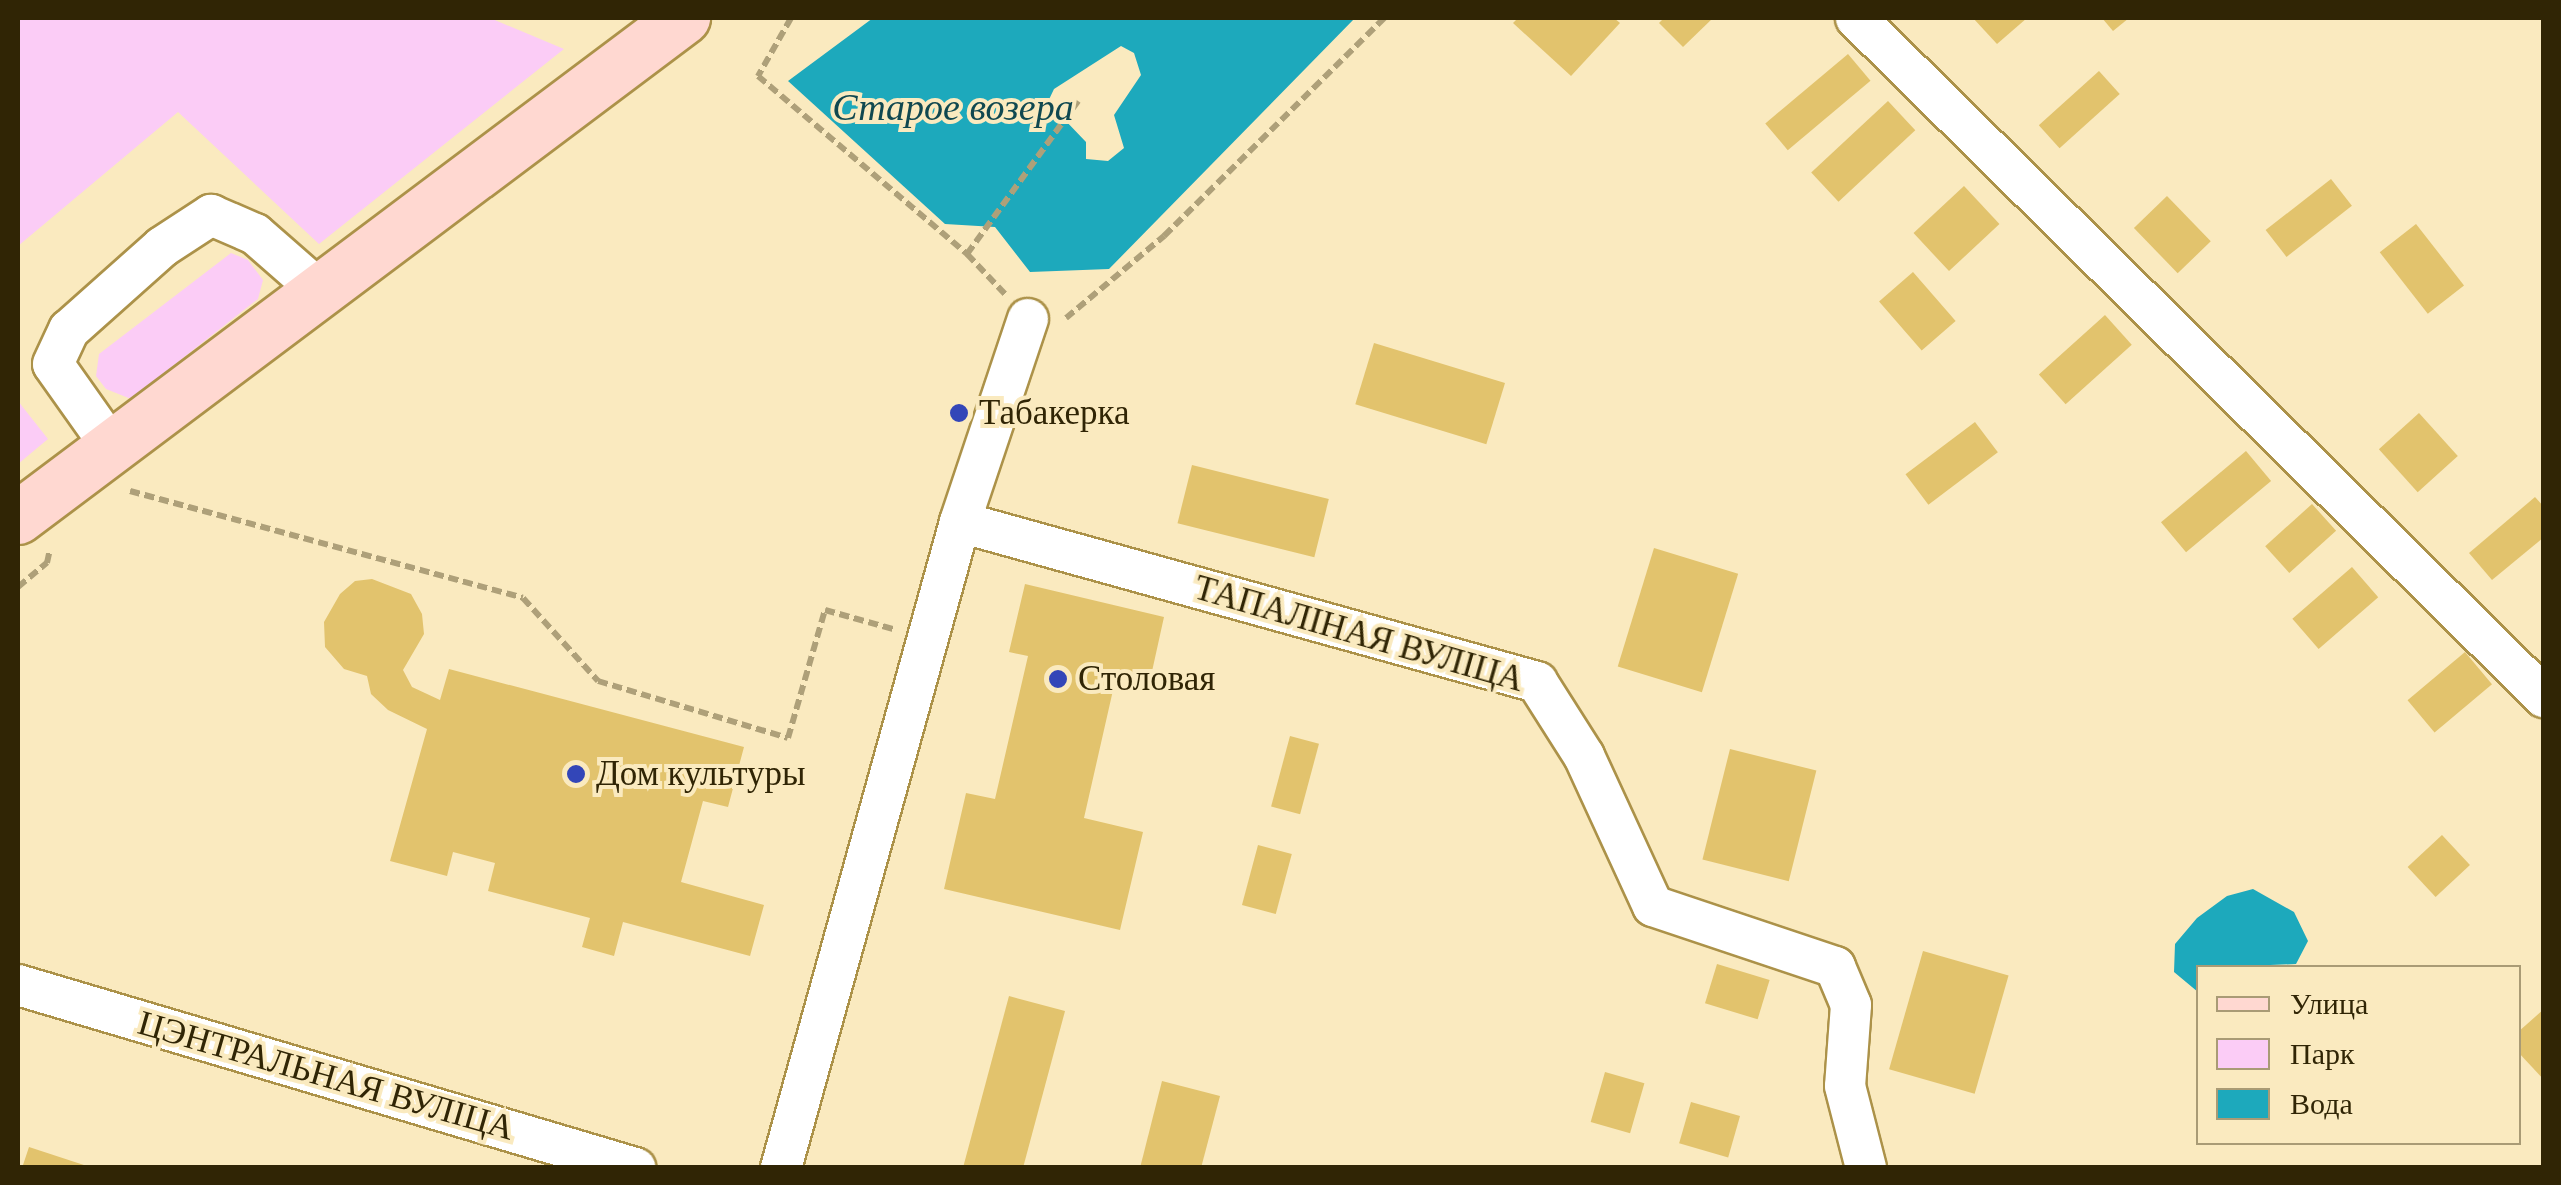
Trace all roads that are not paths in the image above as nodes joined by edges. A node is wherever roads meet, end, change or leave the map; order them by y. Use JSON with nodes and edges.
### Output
{"nodes":[{"id":1,"x":684,"y":18,"type":"edge"},
{"id":2,"x":1856,"y":18,"type":"edge"},
{"id":3,"x":319,"y":290,"type":"junction"},
{"id":4,"x":1028,"y":319,"type":"road end"},
{"id":5,"x":114,"y":467,"type":"junction"},
{"id":6,"x":960,"y":522,"type":"junction"},
{"id":7,"x":35,"y":526,"type":"edge"},
{"id":8,"x":2544,"y":697,"type":"edge"},
{"id":9,"x":18,"y":985,"type":"edge"},
{"id":10,"x":635,"y":1168,"type":"edge"},
{"id":11,"x":781,"y":1168,"type":"edge"},
{"id":12,"x":1866,"y":1168,"type":"edge"}],
"edges":[{"from":1,"to":3,"type":"main road"},
{"from":2,"to":8,"type":"street"},
{"from":3,"to":5,"type":"main road"},
{"from":3,"to":5,"type":"street"},
{"from":4,"to":6,"type":"street"},
{"from":5,"to":7,"type":"main road"},
{"from":6,"to":11,"type":"street"},
{"from":6,"to":12,"type":"street","name":"ТАПАЛІНАЯ ВУЛІЦА"},
{"from":9,"to":10,"type":"street","name":"ЦЭНТРАЛЬНАЯ ВУЛІЦА"}]}
